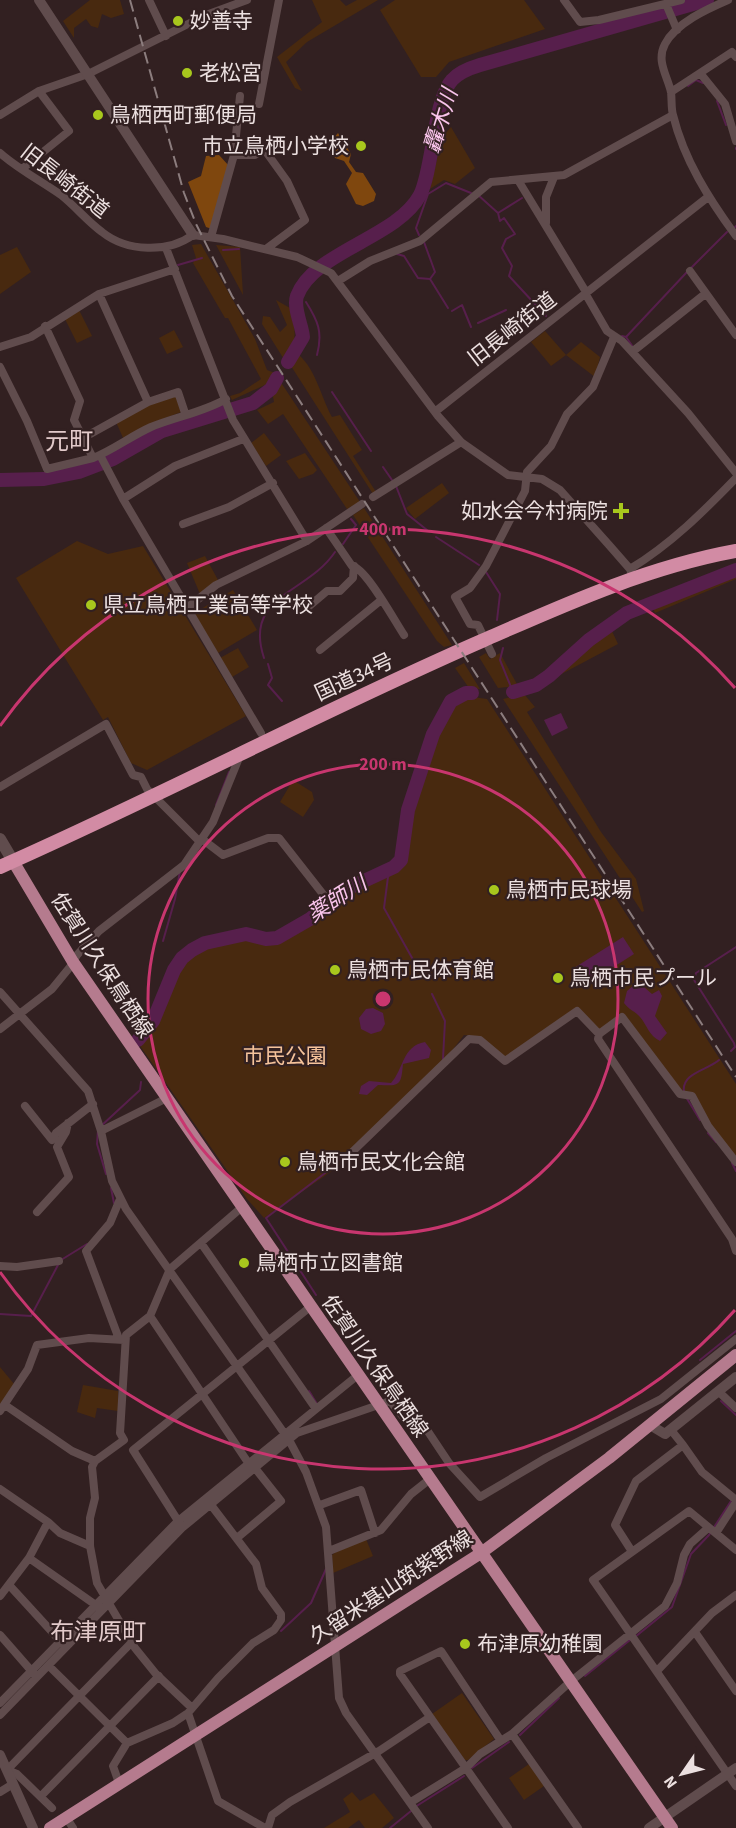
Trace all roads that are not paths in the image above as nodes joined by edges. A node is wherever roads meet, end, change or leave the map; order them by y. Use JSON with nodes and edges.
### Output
{"nodes":[{"id":1,"x":39,"y":0,"type":"edge"},
{"id":2,"x":149,"y":0,"type":"edge"},
{"id":3,"x":247,"y":0,"type":"edge"},
{"id":4,"x":279,"y":0,"type":"edge"},
{"id":5,"x":564,"y":0,"type":"edge"},
{"id":6,"x":681,"y":0,"type":"edge"},
{"id":7,"x":728,"y":0,"type":"edge"},
{"id":8,"x":666,"y":4,"type":"junction"},
{"id":9,"x":677,"y":30,"type":"junction"},
{"id":10,"x":166,"y":36,"type":"junction"},
{"id":11,"x":736,"y":57,"type":"edge"},
{"id":12,"x":700,"y":73,"type":"junction"},
{"id":13,"x":88,"y":74,"type":"junction"},
{"id":14,"x":39,"y":91,"type":"junction"},
{"id":15,"x":671,"y":92,"type":"junction"},
{"id":16,"x":240,"y":96,"type":"dead end"},
{"id":17,"x":259,"y":104,"type":"dead end"},
{"id":18,"x":0,"y":115,"type":"edge"},
{"id":19,"x":673,"y":115,"type":"junction"},
{"id":20,"x":736,"y":140,"type":"edge"},
{"id":21,"x":0,"y":153,"type":"edge"},
{"id":22,"x":234,"y":155,"type":"junction"},
{"id":23,"x":22,"y":169,"type":"junction"},
{"id":24,"x":554,"y":177,"type":"junction"},
{"id":25,"x":518,"y":180,"type":"junction"},
{"id":26,"x":708,"y":197,"type":"junction"},
{"id":27,"x":546,"y":223,"type":"junction"},
{"id":28,"x":193,"y":236,"type":"junction"},
{"id":29,"x":736,"y":236,"type":"edge"},
{"id":30,"x":211,"y":237,"type":"junction"},
{"id":31,"x":166,"y":248,"type":"junction"},
{"id":32,"x":266,"y":249,"type":"junction"},
{"id":33,"x":175,"y":269,"type":"junction"},
{"id":34,"x":690,"y":272,"type":"dead end"},
{"id":35,"x":338,"y":281,"type":"junction"},
{"id":36,"x":586,"y":293,"type":"junction"},
{"id":37,"x":99,"y":294,"type":"junction"},
{"id":38,"x":705,"y":294,"type":"junction"},
{"id":39,"x":45,"y":326,"type":"junction"},
{"id":40,"x":736,"y":335,"type":"edge"},
{"id":41,"x":614,"y":337,"type":"junction"},
{"id":42,"x":0,"y":347,"type":"edge"},
{"id":43,"x":632,"y":352,"type":"junction"},
{"id":44,"x":0,"y":367,"type":"edge"},
{"id":45,"x":226,"y":399,"type":"junction"},
{"id":46,"x":148,"y":402,"type":"junction"},
{"id":47,"x":436,"y":411,"type":"junction"},
{"id":48,"x":185,"y":413,"type":"junction"},
{"id":49,"x":83,"y":438,"type":"junction"},
{"id":50,"x":243,"y":439,"type":"junction"},
{"id":51,"x":461,"y":442,"type":"junction"},
{"id":52,"x":96,"y":457,"type":"junction"},
{"id":53,"x":736,"y":473,"type":"edge"},
{"id":54,"x":525,"y":477,"type":"junction"},
{"id":55,"x":736,"y":478,"type":"edge"},
{"id":56,"x":273,"y":483,"type":"junction"},
{"id":57,"x":374,"y":497,"type":"dead end"},
{"id":58,"x":123,"y":499,"type":"junction"},
{"id":59,"x":362,"y":504,"type":"dead end"},
{"id":60,"x":183,"y":524,"type":"dead end"},
{"id":61,"x":326,"y":528,"type":"junction"},
{"id":62,"x":307,"y":541,"type":"junction"},
{"id":63,"x":736,"y":551,"type":"edge"},
{"id":64,"x":354,"y":566,"type":"junction"},
{"id":65,"x":631,"y":573,"type":"junction"},
{"id":66,"x":380,"y":601,"type":"junction"},
{"id":67,"x":188,"y":608,"type":"junction"},
{"id":68,"x":307,"y":608,"type":"dead end"},
{"id":69,"x":404,"y":635,"type":"dead end"},
{"id":70,"x":320,"y":650,"type":"dead end"},
{"id":71,"x":492,"y":654,"type":"dead end"},
{"id":72,"x":261,"y":733,"type":"dead end"},
{"id":73,"x":242,"y":752,"type":"junction"},
{"id":74,"x":0,"y":787,"type":"edge"},
{"id":75,"x":153,"y":794,"type":"junction"},
{"id":76,"x":0,"y":839,"type":"edge"},
{"id":77,"x":201,"y":841,"type":"junction"},
{"id":78,"x":6,"y":864,"type":"edge"},
{"id":79,"x":326,"y":898,"type":"dead end"},
{"id":80,"x":73,"y":962,"type":"junction"},
{"id":81,"x":0,"y":992,"type":"edge"},
{"id":82,"x":20,"y":1016,"type":"junction"},
{"id":83,"x":0,"y":1029,"type":"edge"},
{"id":84,"x":599,"y":1034,"type":"junction"},
{"id":85,"x":166,"y":1098,"type":"junction"},
{"id":86,"x":93,"y":1104,"type":"junction"},
{"id":87,"x":25,"y":1106,"type":"dead end"},
{"id":88,"x":68,"y":1123,"type":"junction"},
{"id":89,"x":101,"y":1131,"type":"junction"},
{"id":90,"x":346,"y":1158,"type":"dead end"},
{"id":91,"x":736,"y":1162,"type":"edge"},
{"id":92,"x":120,"y":1199,"type":"junction"},
{"id":93,"x":241,"y":1208,"type":"junction"},
{"id":94,"x":37,"y":1212,"type":"dead end"},
{"id":95,"x":201,"y":1243,"type":"junction"},
{"id":96,"x":736,"y":1251,"type":"edge"},
{"id":97,"x":58,"y":1261,"type":"dead end"},
{"id":98,"x":0,"y":1266,"type":"edge"},
{"id":99,"x":170,"y":1269,"type":"junction"},
{"id":100,"x":310,"y":1307,"type":"junction"},
{"id":101,"x":150,"y":1316,"type":"junction"},
{"id":102,"x":121,"y":1339,"type":"junction"},
{"id":103,"x":736,"y":1339,"type":"edge"},
{"id":104,"x":269,"y":1340,"type":"junction"},
{"id":105,"x":733,"y":1358,"type":"edge"},
{"id":106,"x":236,"y":1367,"type":"junction"},
{"id":107,"x":358,"y":1375,"type":"junction"},
{"id":108,"x":736,"y":1377,"type":"edge"},
{"id":109,"x":719,"y":1392,"type":"junction"},
{"id":110,"x":202,"y":1395,"type":"junction"},
{"id":111,"x":654,"y":1402,"type":"junction"},
{"id":112,"x":378,"y":1406,"type":"junction"},
{"id":113,"x":3,"y":1408,"type":"edge"},
{"id":114,"x":736,"y":1408,"type":"edge"},
{"id":115,"x":315,"y":1409,"type":"junction"},
{"id":116,"x":663,"y":1414,"type":"junction"},
{"id":117,"x":650,"y":1425,"type":"junction"},
{"id":118,"x":672,"y":1430,"type":"junction"},
{"id":119,"x":287,"y":1437,"type":"junction"},
{"id":120,"x":124,"y":1440,"type":"junction"},
{"id":121,"x":683,"y":1445,"type":"junction"},
{"id":122,"x":133,"y":1450,"type":"junction"},
{"id":123,"x":95,"y":1461,"type":"junction"},
{"id":124,"x":252,"y":1467,"type":"junction"},
{"id":125,"x":430,"y":1479,"type":"junction"},
{"id":126,"x":0,"y":1489,"type":"edge"},
{"id":127,"x":735,"y":1499,"type":"edge"},
{"id":128,"x":208,"y":1501,"type":"junction"},
{"id":129,"x":320,"y":1505,"type":"junction"},
{"id":130,"x":48,"y":1522,"type":"junction"},
{"id":131,"x":180,"y":1524,"type":"junction"},
{"id":132,"x":712,"y":1531,"type":"junction"},
{"id":133,"x":375,"y":1533,"type":"junction"},
{"id":134,"x":237,"y":1538,"type":"junction"},
{"id":135,"x":90,"y":1546,"type":"junction"},
{"id":136,"x":632,"y":1550,"type":"junction"},
{"id":137,"x":329,"y":1551,"type":"junction"},
{"id":138,"x":736,"y":1551,"type":"edge"},
{"id":139,"x":481,"y":1553,"type":"junction"},
{"id":140,"x":29,"y":1558,"type":"junction"},
{"id":141,"x":10,"y":1586,"type":"junction"},
{"id":142,"x":736,"y":1594,"type":"edge"},
{"id":143,"x":0,"y":1596,"type":"edge"},
{"id":144,"x":103,"y":1604,"type":"junction"},
{"id":145,"x":695,"y":1632,"type":"junction"},
{"id":146,"x":0,"y":1635,"type":"edge"},
{"id":147,"x":633,"y":1636,"type":"junction"},
{"id":148,"x":132,"y":1642,"type":"junction"},
{"id":149,"x":63,"y":1645,"type":"junction"},
{"id":150,"x":334,"y":1648,"type":"junction"},
{"id":151,"x":49,"y":1666,"type":"junction"},
{"id":152,"x":657,"y":1671,"type":"junction"},
{"id":153,"x":35,"y":1674,"type":"junction"},
{"id":154,"x":159,"y":1676,"type":"junction"},
{"id":155,"x":570,"y":1682,"type":"junction"},
{"id":156,"x":736,"y":1691,"type":"edge"},
{"id":157,"x":78,"y":1695,"type":"junction"},
{"id":158,"x":0,"y":1704,"type":"edge"},
{"id":159,"x":190,"y":1711,"type":"junction"},
{"id":160,"x":0,"y":1715,"type":"edge"},
{"id":161,"x":430,"y":1717,"type":"junction"},
{"id":162,"x":110,"y":1726,"type":"junction"},
{"id":163,"x":512,"y":1734,"type":"junction"},
{"id":164,"x":195,"y":1736,"type":"junction"},
{"id":165,"x":501,"y":1741,"type":"junction"},
{"id":166,"x":127,"y":1743,"type":"junction"},
{"id":167,"x":374,"y":1753,"type":"junction"},
{"id":168,"x":0,"y":1755,"type":"edge"},
{"id":169,"x":466,"y":1768,"type":"junction"},
{"id":170,"x":7,"y":1770,"type":"junction"},
{"id":171,"x":732,"y":1771,"type":"edge"},
{"id":172,"x":13,"y":1784,"type":"junction"},
{"id":173,"x":119,"y":1784,"type":"junction"},
{"id":174,"x":736,"y":1786,"type":"edge"},
{"id":175,"x":0,"y":1792,"type":"edge"},
{"id":176,"x":41,"y":1796,"type":"junction"},
{"id":177,"x":414,"y":1807,"type":"junction"},
{"id":178,"x":52,"y":1808,"type":"dead end"},
{"id":179,"x":70,"y":1823,"type":"edge"},
{"id":180,"x":668,"y":1823,"type":"edge"},
{"id":181,"x":33,"y":1828,"type":"edge"},
{"id":182,"x":50,"y":1828,"type":"edge"},
{"id":183,"x":266,"y":1828,"type":"edge"},
{"id":184,"x":428,"y":1828,"type":"edge"},
{"id":185,"x":508,"y":1828,"type":"edge"},
{"id":186,"x":578,"y":1828,"type":"edge"},
{"id":187,"x":649,"y":1828,"type":"edge"}],
"edges":[{"from":1,"to":13,"type":"street"},
{"from":2,"to":10,"type":"street"},
{"from":3,"to":10,"type":"street"},
{"from":4,"to":17,"type":"street"},
{"from":5,"to":8,"type":"street"},
{"from":6,"to":8,"type":"street"},
{"from":7,"to":9,"type":"street"},
{"from":8,"to":9,"type":"street"},
{"from":9,"to":15,"type":"street"},
{"from":10,"to":13,"type":"street"},
{"from":11,"to":12,"type":"street"},
{"from":12,"to":15,"type":"street"},
{"from":12,"to":20,"type":"street"},
{"from":13,"to":14,"type":"street"},
{"from":13,"to":28,"type":"street"},
{"from":14,"to":18,"type":"street"},
{"from":14,"to":23,"type":"street"},
{"from":15,"to":19,"type":"street"},
{"from":16,"to":22,"type":"street"},
{"from":19,"to":24,"type":"street"},
{"from":19,"to":26,"type":"street"},
{"from":21,"to":23,"type":"street","name":"旧長崎街道"},
{"from":22,"to":30,"type":"street"},
{"from":22,"to":32,"type":"street"},
{"from":23,"to":31,"type":"street","name":"旧長崎街道"},
{"from":24,"to":25,"type":"street"},
{"from":24,"to":27,"type":"street"},
{"from":25,"to":27,"type":"street"},
{"from":25,"to":35,"type":"street"},
{"from":26,"to":29,"type":"street"},
{"from":26,"to":36,"type":"street","name":"旧長崎街道"},
{"from":27,"to":36,"type":"street"},
{"from":28,"to":30,"type":"street","name":"旧長崎街道"},
{"from":28,"to":31,"type":"street","name":"旧長崎街道"},
{"from":30,"to":32,"type":"street","name":"旧長崎街道"},
{"from":31,"to":33,"type":"street"},
{"from":32,"to":35,"type":"street","name":"旧長崎街道"},
{"from":33,"to":37,"type":"street"},
{"from":33,"to":45,"type":"street"},
{"from":34,"to":38,"type":"street"},
{"from":35,"to":47,"type":"street"},
{"from":36,"to":41,"type":"street"},
{"from":36,"to":47,"type":"street","name":"旧長崎街道"},
{"from":37,"to":39,"type":"street"},
{"from":37,"to":46,"type":"street"},
{"from":38,"to":40,"type":"street"},
{"from":38,"to":43,"type":"street"},
{"from":39,"to":42,"type":"street"},
{"from":39,"to":49,"type":"street"},
{"from":41,"to":43,"type":"street"},
{"from":41,"to":54,"type":"street"},
{"from":43,"to":53,"type":"street"},
{"from":44,"to":52,"type":"street"},
{"from":45,"to":48,"type":"street"},
{"from":45,"to":50,"type":"street"},
{"from":46,"to":48,"type":"street"},
{"from":46,"to":49,"type":"street"},
{"from":47,"to":51,"type":"street"},
{"from":48,"to":52,"type":"street"},
{"from":49,"to":52,"type":"street"},
{"from":50,"to":56,"type":"street"},
{"from":50,"to":58,"type":"street"},
{"from":51,"to":54,"type":"street"},
{"from":51,"to":57,"type":"street"},
{"from":52,"to":58,"type":"street"},
{"from":54,"to":65,"type":"street"},
{"from":54,"to":71,"type":"street"},
{"from":55,"to":65,"type":"street"},
{"from":56,"to":60,"type":"street"},
{"from":56,"to":62,"type":"street"},
{"from":58,"to":67,"type":"street"},
{"from":59,"to":61,"type":"street"},
{"from":61,"to":62,"type":"street"},
{"from":61,"to":64,"type":"street"},
{"from":62,"to":67,"type":"street"},
{"from":63,"to":65,"type":"highway","name":"国道34号"},
{"from":64,"to":66,"type":"street"},
{"from":64,"to":68,"type":"street"},
{"from":65,"to":73,"type":"highway","name":"国道34号"},
{"from":66,"to":69,"type":"street"},
{"from":66,"to":70,"type":"street"},
{"from":67,"to":72,"type":"street"},
{"from":73,"to":75,"type":"highway","name":"国道34号"},
{"from":73,"to":77,"type":"street"},
{"from":74,"to":75,"type":"street"},
{"from":75,"to":77,"type":"street"},
{"from":75,"to":78,"type":"highway","name":"国道34号"},
{"from":76,"to":78,"type":"main road"},
{"from":77,"to":79,"type":"street"},
{"from":77,"to":80,"type":"street"},
{"from":78,"to":80,"type":"main road","name":"佐賀川久保鳥栖線"},
{"from":80,"to":82,"type":"street"},
{"from":80,"to":85,"type":"main road","name":"佐賀川久保鳥栖線"},
{"from":81,"to":82,"type":"street"},
{"from":82,"to":83,"type":"street"},
{"from":82,"to":86,"type":"street"},
{"from":84,"to":90,"type":"street"},
{"from":84,"to":91,"type":"street"},
{"from":84,"to":96,"type":"street"},
{"from":85,"to":89,"type":"street"},
{"from":85,"to":93,"type":"main road","name":"佐賀川久保鳥栖線"},
{"from":86,"to":88,"type":"street"},
{"from":86,"to":89,"type":"street"},
{"from":87,"to":88,"type":"street"},
{"from":88,"to":94,"type":"street"},
{"from":89,"to":92,"type":"street"},
{"from":92,"to":99,"type":"street"},
{"from":92,"to":102,"type":"street"},
{"from":93,"to":95,"type":"street"},
{"from":93,"to":100,"type":"main road","name":"佐賀川久保鳥栖線"},
{"from":95,"to":99,"type":"street"},
{"from":95,"to":104,"type":"street"},
{"from":97,"to":98,"type":"street"},
{"from":99,"to":101,"type":"street"},
{"from":99,"to":106,"type":"street"},
{"from":100,"to":104,"type":"street"},
{"from":100,"to":107,"type":"main road","name":"佐賀川久保鳥栖線"},
{"from":101,"to":102,"type":"street"},
{"from":101,"to":110,"type":"street"},
{"from":102,"to":113,"type":"street"},
{"from":102,"to":120,"type":"street"},
{"from":103,"to":111,"type":"street"},
{"from":104,"to":106,"type":"street"},
{"from":104,"to":115,"type":"street"},
{"from":105,"to":116,"type":"main road","name":"久留米基山筑紫野線"},
{"from":106,"to":110,"type":"street"},
{"from":106,"to":119,"type":"street"},
{"from":107,"to":112,"type":"main road","name":"佐賀川久保鳥栖線"},
{"from":107,"to":115,"type":"street"},
{"from":108,"to":109,"type":"street"},
{"from":109,"to":114,"type":"street"},
{"from":109,"to":118,"type":"street"},
{"from":110,"to":122,"type":"street"},
{"from":110,"to":124,"type":"street"},
{"from":111,"to":112,"type":"street"},
{"from":111,"to":116,"type":"street"},
{"from":112,"to":119,"type":"street"},
{"from":112,"to":125,"type":"main road","name":"佐賀川久保鳥栖線"},
{"from":113,"to":123,"type":"street"},
{"from":115,"to":119,"type":"street"},
{"from":116,"to":117,"type":"main road","name":"久留米基山筑紫野線"},
{"from":117,"to":118,"type":"street"},
{"from":117,"to":139,"type":"main road","name":"久留米基山筑紫野線"},
{"from":118,"to":121,"type":"street"},
{"from":119,"to":124,"type":"street"},
{"from":119,"to":129,"type":"street"},
{"from":120,"to":122,"type":"street"},
{"from":120,"to":123,"type":"street"},
{"from":121,"to":127,"type":"street"},
{"from":121,"to":136,"type":"street"},
{"from":122,"to":131,"type":"street"},
{"from":123,"to":135,"type":"street"},
{"from":124,"to":128,"type":"street"},
{"from":124,"to":134,"type":"street"},
{"from":125,"to":133,"type":"street"},
{"from":125,"to":139,"type":"main road","name":"佐賀川久保鳥栖線"},
{"from":126,"to":130,"type":"street"},
{"from":127,"to":132,"type":"street"},
{"from":128,"to":131,"type":"street"},
{"from":128,"to":134,"type":"street"},
{"from":129,"to":133,"type":"street"},
{"from":129,"to":137,"type":"street"},
{"from":130,"to":135,"type":"street"},
{"from":130,"to":140,"type":"street"},
{"from":131,"to":144,"type":"street"},
{"from":132,"to":136,"type":"street"},
{"from":132,"to":138,"type":"street"},
{"from":132,"to":147,"type":"street"},
{"from":133,"to":137,"type":"street"},
{"from":134,"to":159,"type":"street"},
{"from":135,"to":144,"type":"street"},
{"from":136,"to":147,"type":"street"},
{"from":137,"to":150,"type":"street"},
{"from":139,"to":150,"type":"main road","name":"久留米基山筑紫野線"},
{"from":139,"to":155,"type":"main road","name":"佐賀川久保鳥栖線"},
{"from":140,"to":141,"type":"street"},
{"from":140,"to":144,"type":"street"},
{"from":141,"to":143,"type":"street"},
{"from":141,"to":149,"type":"street"},
{"from":142,"to":145,"type":"street"},
{"from":144,"to":148,"type":"street"},
{"from":144,"to":149,"type":"street"},
{"from":145,"to":152,"type":"street"},
{"from":145,"to":156,"type":"street"},
{"from":146,"to":153,"type":"street"},
{"from":147,"to":152,"type":"street"},
{"from":147,"to":155,"type":"street"},
{"from":148,"to":154,"type":"street"},
{"from":148,"to":157,"type":"street"},
{"from":149,"to":151,"type":"street"},
{"from":149,"to":153,"type":"street"},
{"from":150,"to":164,"type":"main road","name":"久留米基山筑紫野線"},
{"from":150,"to":167,"type":"street"},
{"from":151,"to":153,"type":"street"},
{"from":151,"to":157,"type":"street"},
{"from":152,"to":171,"type":"street"},
{"from":153,"to":158,"type":"street"},
{"from":153,"to":160,"type":"street"},
{"from":154,"to":159,"type":"street"},
{"from":154,"to":162,"type":"street"},
{"from":155,"to":163,"type":"street"},
{"from":155,"to":180,"type":"main road","name":"佐賀川久保鳥栖線"},
{"from":157,"to":162,"type":"street"},
{"from":157,"to":170,"type":"street"},
{"from":159,"to":164,"type":"street"},
{"from":159,"to":166,"type":"street"},
{"from":161,"to":165,"type":"street"},
{"from":161,"to":167,"type":"street"},
{"from":161,"to":169,"type":"street"},
{"from":162,"to":166,"type":"street"},
{"from":162,"to":176,"type":"street"},
{"from":163,"to":165,"type":"street"},
{"from":163,"to":186,"type":"street"},
{"from":164,"to":173,"type":"main road","name":"久留米基山筑紫野線"},
{"from":164,"to":183,"type":"street"},
{"from":165,"to":169,"type":"street"},
{"from":166,"to":173,"type":"street"},
{"from":167,"to":177,"type":"street"},
{"from":167,"to":183,"type":"street"},
{"from":168,"to":170,"type":"street"},
{"from":169,"to":177,"type":"street"},
{"from":169,"to":185,"type":"street"},
{"from":170,"to":172,"type":"street"},
{"from":170,"to":176,"type":"street"},
{"from":171,"to":174,"type":"street"},
{"from":171,"to":180,"type":"street"},
{"from":172,"to":175,"type":"street"},
{"from":172,"to":181,"type":"street"},
{"from":173,"to":179,"type":"main road","name":"久留米基山筑紫野線"},
{"from":176,"to":178,"type":"street"},
{"from":177,"to":184,"type":"street"},
{"from":179,"to":182,"type":"main road","name":"久留米基山筑紫野線"},
{"from":180,"to":187,"type":"street"}]}
